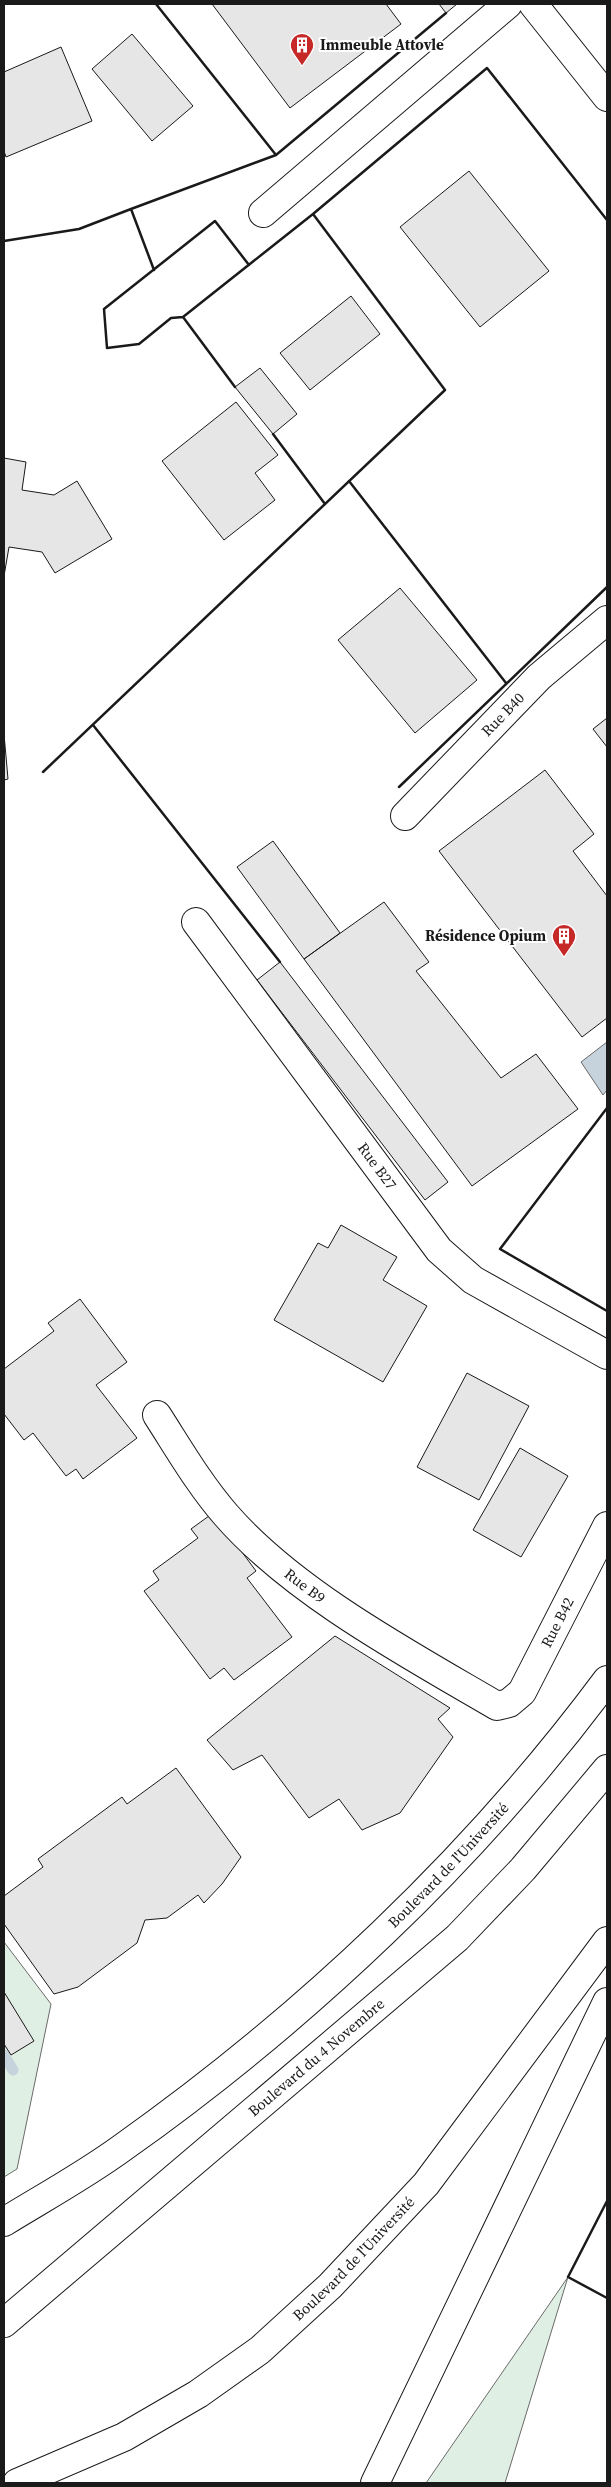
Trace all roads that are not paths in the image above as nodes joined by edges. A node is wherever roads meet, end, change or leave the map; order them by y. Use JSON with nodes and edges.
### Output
{"nodes":[{"id":1,"x":508,"y":4,"type":"edge"},
{"id":2,"x":533,"y":4,"type":"edge"},
{"id":3,"x":607,"y":97,"type":"edge"},
{"id":4,"x":263,"y":213,"type":"dead end"},
{"id":5,"x":607,"y":620,"type":"edge"},
{"id":6,"x":406,"y":816,"type":"dead end"},
{"id":7,"x":196,"y":922,"type":"dead end"},
{"id":8,"x":607,"y":1355,"type":"edge"},
{"id":9,"x":157,"y":1415,"type":"dead end"},
{"id":10,"x":607,"y":1526,"type":"edge"},
{"id":11,"x":607,"y":1680,"type":"edge"},
{"id":12,"x":497,"y":1706,"type":"joint"},
{"id":13,"x":607,"y":1769,"type":"edge"},
{"id":14,"x":607,"y":1941,"type":"edge"},
{"id":15,"x":607,"y":2002,"type":"edge"},
{"id":16,"x":4,"y":2222,"type":"edge"},
{"id":17,"x":4,"y":2323,"type":"edge"},
{"id":18,"x":17,"y":2483,"type":"edge"},
{"id":19,"x":375,"y":2483,"type":"edge"}],
"edges":[{"from":1,"to":4,"type":"main road"},
{"from":2,"to":3,"type":"main road"},
{"from":5,"to":6,"type":"main road","name":"Rue B40"},
{"from":7,"to":8,"type":"main road","name":"Rue B27"},
{"from":9,"to":12,"type":"main road","name":"Rue B9"},
{"from":10,"to":12,"type":"main road","name":"Rue B42"},
{"from":11,"to":16,"type":"main road","name":"Boulevard de l'Université"},
{"from":13,"to":17,"type":"main road","name":"Boulevard du 4 Novembre"},
{"from":14,"to":18,"type":"main road","name":"Boulevard de l'Université"},
{"from":15,"to":19,"type":"main road"}]}
